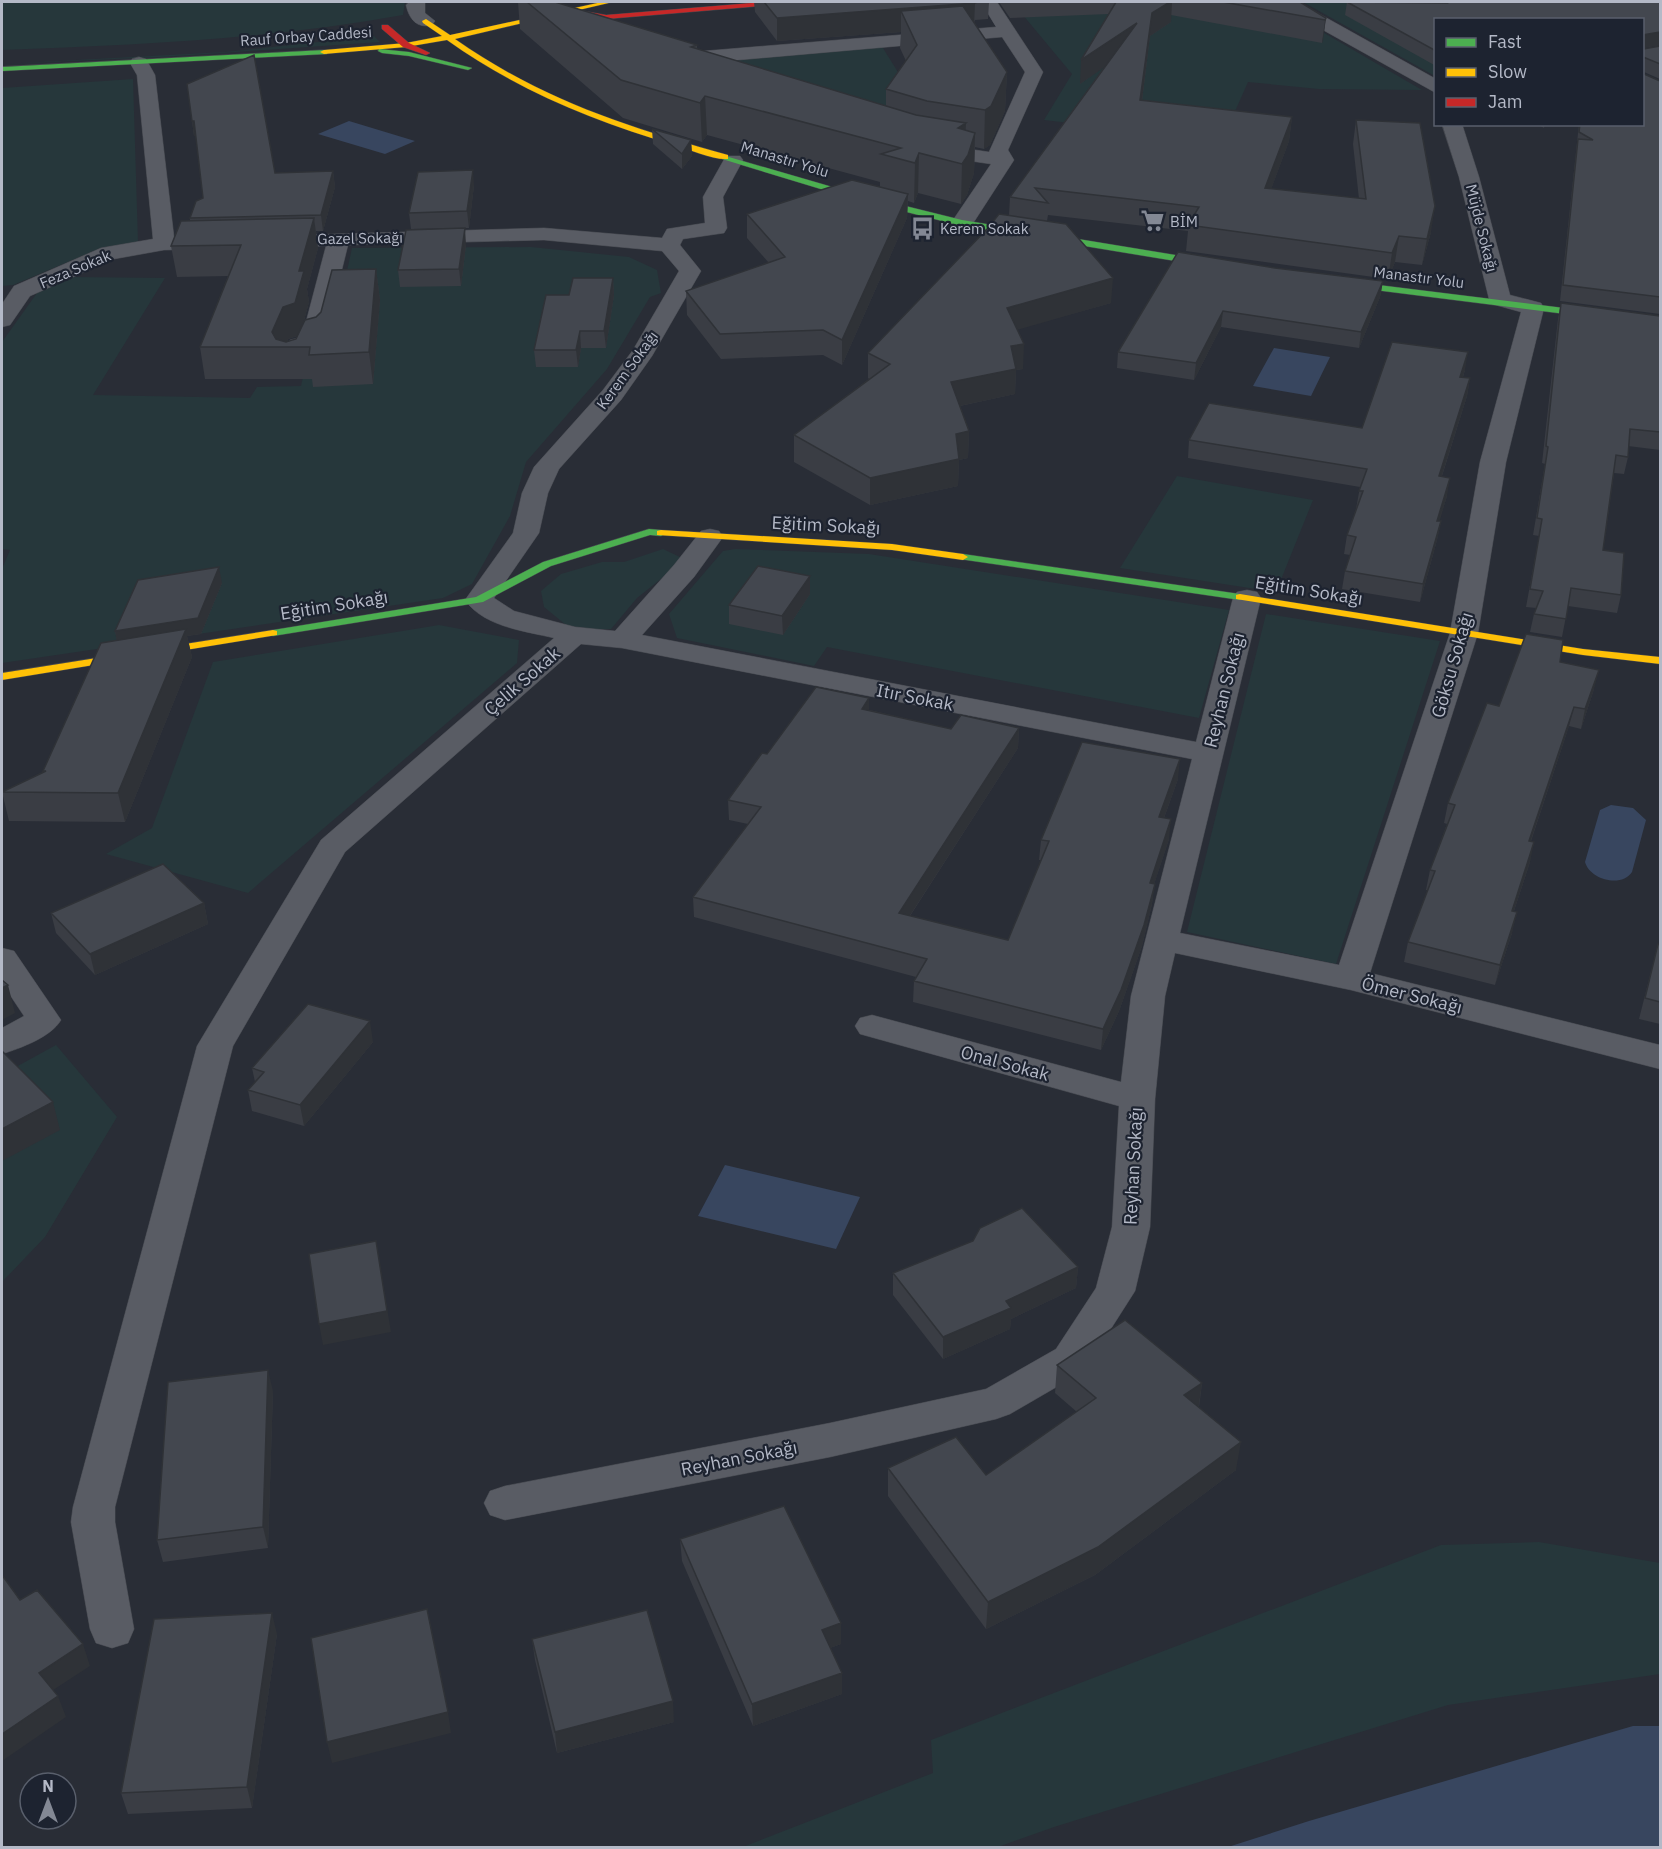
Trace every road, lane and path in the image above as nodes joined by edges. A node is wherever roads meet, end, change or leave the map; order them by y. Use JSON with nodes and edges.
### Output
{"nodes":[{"id":1,"x":417,"y":2,"type":"edge"},
{"id":2,"x":609,"y":2,"type":"edge"},
{"id":3,"x":785,"y":2,"type":"edge"},
{"id":4,"x":989,"y":2,"type":"edge"},
{"id":5,"x":1286,"y":2,"type":"edge"},
{"id":6,"x":572,"y":11,"type":"junction"},
{"id":7,"x":449,"y":17,"type":"dead end"},
{"id":8,"x":426,"y":21,"type":"junction"},
{"id":9,"x":524,"y":22,"type":"junction"},
{"id":10,"x":1007,"y":30,"type":"junction"},
{"id":11,"x":449,"y":38,"type":"junction"},
{"id":12,"x":279,"y":40,"type":"dead end"},
{"id":13,"x":406,"y":45,"type":"junction"},
{"id":14,"x":348,"y":51,"type":"junction"},
{"id":15,"x":2,"y":56,"type":"edge"},
{"id":16,"x":139,"y":63,"type":"junction"},
{"id":17,"x":490,"y":63,"type":"junction"},
{"id":18,"x":468,"y":68,"type":"junction"},
{"id":19,"x":2,"y":69,"type":"edge"},
{"id":20,"x":733,"y":85,"type":"edge"},
{"id":21,"x":1434,"y":86,"type":"edge"},
{"id":22,"x":527,"y":87,"type":"junction"},
{"id":23,"x":1453,"y":126,"type":"edge"},
{"id":24,"x":913,"y":145,"type":"edge"},
{"id":25,"x":733,"y":160,"type":"junction"},
{"id":26,"x":1004,"y":160,"type":"junction"},
{"id":27,"x":962,"y":223,"type":"junction"},
{"id":28,"x":339,"y":238,"type":"junction"},
{"id":29,"x":257,"y":241,"type":"edge"},
{"id":30,"x":234,"y":242,"type":"edge"},
{"id":31,"x":164,"y":244,"type":"junction"},
{"id":32,"x":669,"y":245,"type":"junction"},
{"id":33,"x":1238,"y":268,"type":"edge"},
{"id":34,"x":1320,"y":280,"type":"edge"},
{"id":35,"x":12,"y":291,"type":"edge"},
{"id":36,"x":1533,"y":308,"type":"junction"},
{"id":37,"x":2,"y":320,"type":"edge"},
{"id":38,"x":1660,"y":323,"type":"edge"},
{"id":39,"x":291,"y":365,"type":"edge"},
{"id":40,"x":710,"y":537,"type":"junction"},
{"id":41,"x":1247,"y":598,"type":"junction"},
{"id":42,"x":479,"y":600,"type":"junction"},
{"id":43,"x":1464,"y":633,"type":"junction"},
{"id":44,"x":575,"y":635,"type":"junction"},
{"id":45,"x":622,"y":640,"type":"junction"},
{"id":46,"x":1660,"y":661,"type":"edge"},
{"id":47,"x":2,"y":677,"type":"edge"},
{"id":48,"x":1209,"y":753,"type":"junction"},
{"id":49,"x":1162,"y":940,"type":"junction"},
{"id":50,"x":2,"y":959,"type":"edge"},
{"id":51,"x":1351,"y":979,"type":"junction"},
{"id":52,"x":872,"y":1026,"type":"dead end"},
{"id":53,"x":2,"y":1042,"type":"edge"},
{"id":54,"x":1660,"y":1057,"type":"edge"},
{"id":55,"x":1137,"y":1099,"type":"junction"},
{"id":56,"x":505,"y":1503,"type":"dead end"},
{"id":57,"x":112,"y":1629,"type":"dead end"}],
"edges":[{"from":1,"to":8,"type":"street"},
{"from":2,"to":6,"type":"street","name":"Rauf Orbay Caddesi"},
{"from":3,"to":6,"type":"street"},
{"from":4,"to":10,"type":"street"},
{"from":5,"to":21,"type":"street"},
{"from":6,"to":9,"type":"street","name":"Rauf Orbay Caddesi"},
{"from":7,"to":8,"type":"street","name":"Rauf Orbay Caddesi"},
{"from":8,"to":11,"type":"street","name":"Manastır Yolu"},
{"from":8,"to":13,"type":"street","name":"Rauf Orbay Caddesi"},
{"from":9,"to":11,"type":"street","name":"Rauf Orbay Caddesi"},
{"from":9,"to":17,"type":"street"},
{"from":10,"to":20,"type":"street"},
{"from":10,"to":26,"type":"street"},
{"from":11,"to":13,"type":"street","name":"Rauf Orbay Caddesi"},
{"from":11,"to":17,"type":"street","name":"Manastır Yolu"},
{"from":12,"to":15,"type":"street","name":"Rauf Orbay Caddesi"},
{"from":13,"to":14,"type":"street","name":"Rauf Orbay Caddesi"},
{"from":13,"to":18,"type":"street"},
{"from":14,"to":16,"type":"street","name":"Rauf Orbay Caddesi"},
{"from":14,"to":18,"type":"street"},
{"from":16,"to":19,"type":"street","name":"Rauf Orbay Caddesi"},
{"from":16,"to":31,"type":"street"},
{"from":17,"to":22,"type":"street","name":"Manastır Yolu"},
{"from":18,"to":22,"type":"street"},
{"from":22,"to":25,"type":"street","name":"Manastır Yolu"},
{"from":23,"to":36,"type":"street","name":"Müjde Sokağı"},
{"from":24,"to":26,"type":"street"},
{"from":25,"to":27,"type":"street","name":"Manastır Yolu"},
{"from":25,"to":32,"type":"street"},
{"from":26,"to":27,"type":"street"},
{"from":27,"to":33,"type":"street","name":"Manastır Yolu"},
{"from":28,"to":29,"type":"street","name":"Gazel Sokağı"},
{"from":28,"to":32,"type":"street","name":"Gazel Sokağı"},
{"from":28,"to":39,"type":"street"},
{"from":30,"to":31,"type":"street"},
{"from":31,"to":35,"type":"street","name":"Feza Sokak"},
{"from":32,"to":42,"type":"street","name":"Kerem Sokağı"},
{"from":34,"to":36,"type":"street","name":"Manastır Yolu"},
{"from":35,"to":37,"type":"street","name":"Feza Sokak"},
{"from":36,"to":38,"type":"street","name":"Manastır Yolu"},
{"from":36,"to":43,"type":"street","name":"Göksu Sokağı"},
{"from":40,"to":41,"type":"street","name":"Eğitim Sokağı"},
{"from":40,"to":42,"type":"street","name":"Eğitim Sokağı"},
{"from":40,"to":45,"type":"street"},
{"from":41,"to":43,"type":"street","name":"Eğitim Sokağı"},
{"from":41,"to":48,"type":"street","name":"Reyhan Sokağı"},
{"from":42,"to":44,"type":"street"},
{"from":42,"to":47,"type":"street","name":"Eğitim Sokağı"},
{"from":43,"to":46,"type":"street","name":"Eğitim Sokağı"},
{"from":43,"to":51,"type":"street","name":"Göksu Sokağı"},
{"from":44,"to":45,"type":"street","name":"Çelik Sokak"},
{"from":44,"to":57,"type":"street","name":"Çelik Sokak"},
{"from":45,"to":48,"type":"street","name":"Itır Sokak"},
{"from":48,"to":49,"type":"street","name":"Reyhan Sokağı"},
{"from":49,"to":51,"type":"street","name":"Ömer Sokağı"},
{"from":49,"to":55,"type":"street","name":"Reyhan Sokağı"},
{"from":50,"to":53,"type":"street"},
{"from":51,"to":54,"type":"street","name":"Ömer Sokağı"},
{"from":52,"to":55,"type":"street","name":"Onal Sokak"},
{"from":55,"to":56,"type":"street","name":"Reyhan Sokağı"}]}
